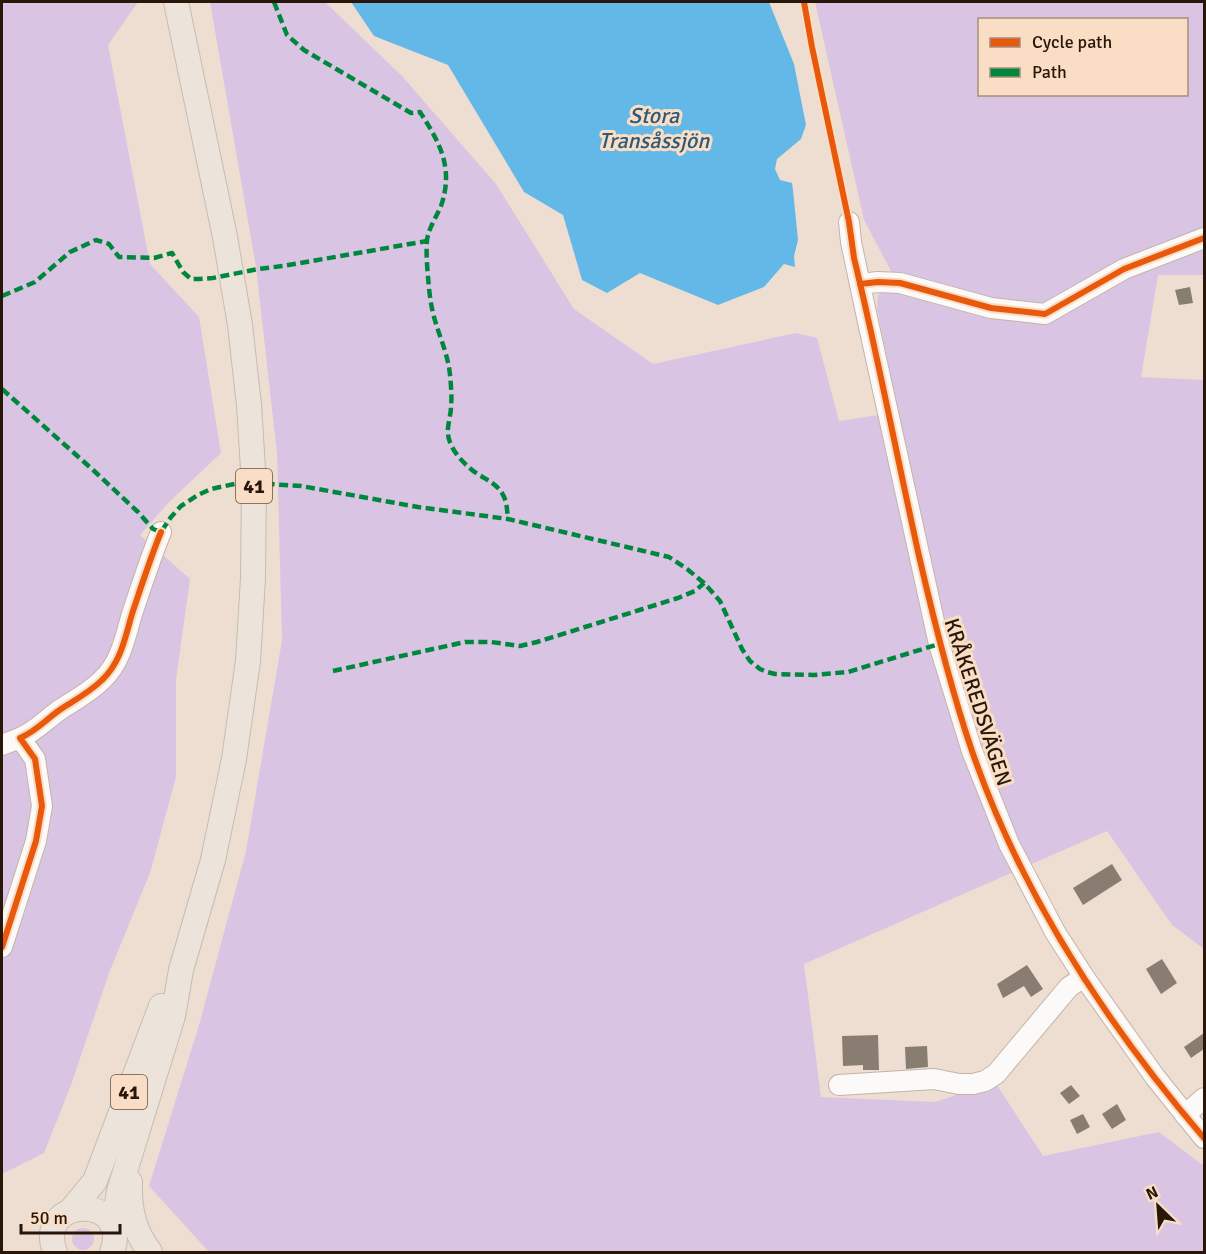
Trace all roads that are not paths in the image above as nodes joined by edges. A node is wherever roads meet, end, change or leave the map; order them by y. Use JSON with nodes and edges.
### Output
{"nodes":[{"id":1,"x":176,"y":2,"type":"edge"},
{"id":2,"x":849,"y":222,"type":"dead end"},
{"id":3,"x":1204,"y":238,"type":"edge"},
{"id":4,"x":860,"y":284,"type":"junction"},
{"id":5,"x":161,"y":532,"type":"dead end"},
{"id":6,"x":11,"y":742,"type":"edge"},
{"id":7,"x":2,"y":947,"type":"edge"},
{"id":8,"x":182,"y":970,"type":"junction"},
{"id":9,"x":1084,"y":977,"type":"junction"},
{"id":10,"x":839,"y":1085,"type":"dead end"},
{"id":11,"x":1204,"y":1098,"type":"edge"},
{"id":12,"x":1185,"y":1115,"type":"junction"},
{"id":13,"x":1204,"y":1138,"type":"edge"},
{"id":14,"x":134,"y":1147,"type":"junction"},
{"id":15,"x":71,"y":1210,"type":"junction"},
{"id":16,"x":116,"y":1244,"type":"edge"},
{"id":17,"x":54,"y":1252,"type":"edge"},
{"id":18,"x":150,"y":1252,"type":"edge"}],
"edges":[{"from":1,"to":8,"type":"main road","number":"41"},
{"from":2,"to":4,"type":"street","name":"KRÅKEREDSVÄGEN"},
{"from":3,"to":4,"type":"street"},
{"from":4,"to":9,"type":"street","name":"KRÅKEREDSVÄGEN"},
{"from":5,"to":6,"type":"street"},
{"from":6,"to":7,"type":"street"},
{"from":8,"to":14,"type":"main road","number":"41"},
{"from":8,"to":15,"type":"main road","number":"41"},
{"from":9,"to":10,"type":"street"},
{"from":9,"to":12,"type":"street","name":"KRÅKEREDSVÄGEN"},
{"from":11,"to":12,"type":"street"},
{"from":12,"to":13,"type":"street","name":"KRÅKEREDSVÄGEN"},
{"from":14,"to":16,"type":"main road","number":"41"},
{"from":14,"to":18,"type":"main road"},
{"from":15,"to":16,"type":"main road","number":"41"},
{"from":15,"to":17,"type":"main road","number":"41"}]}
